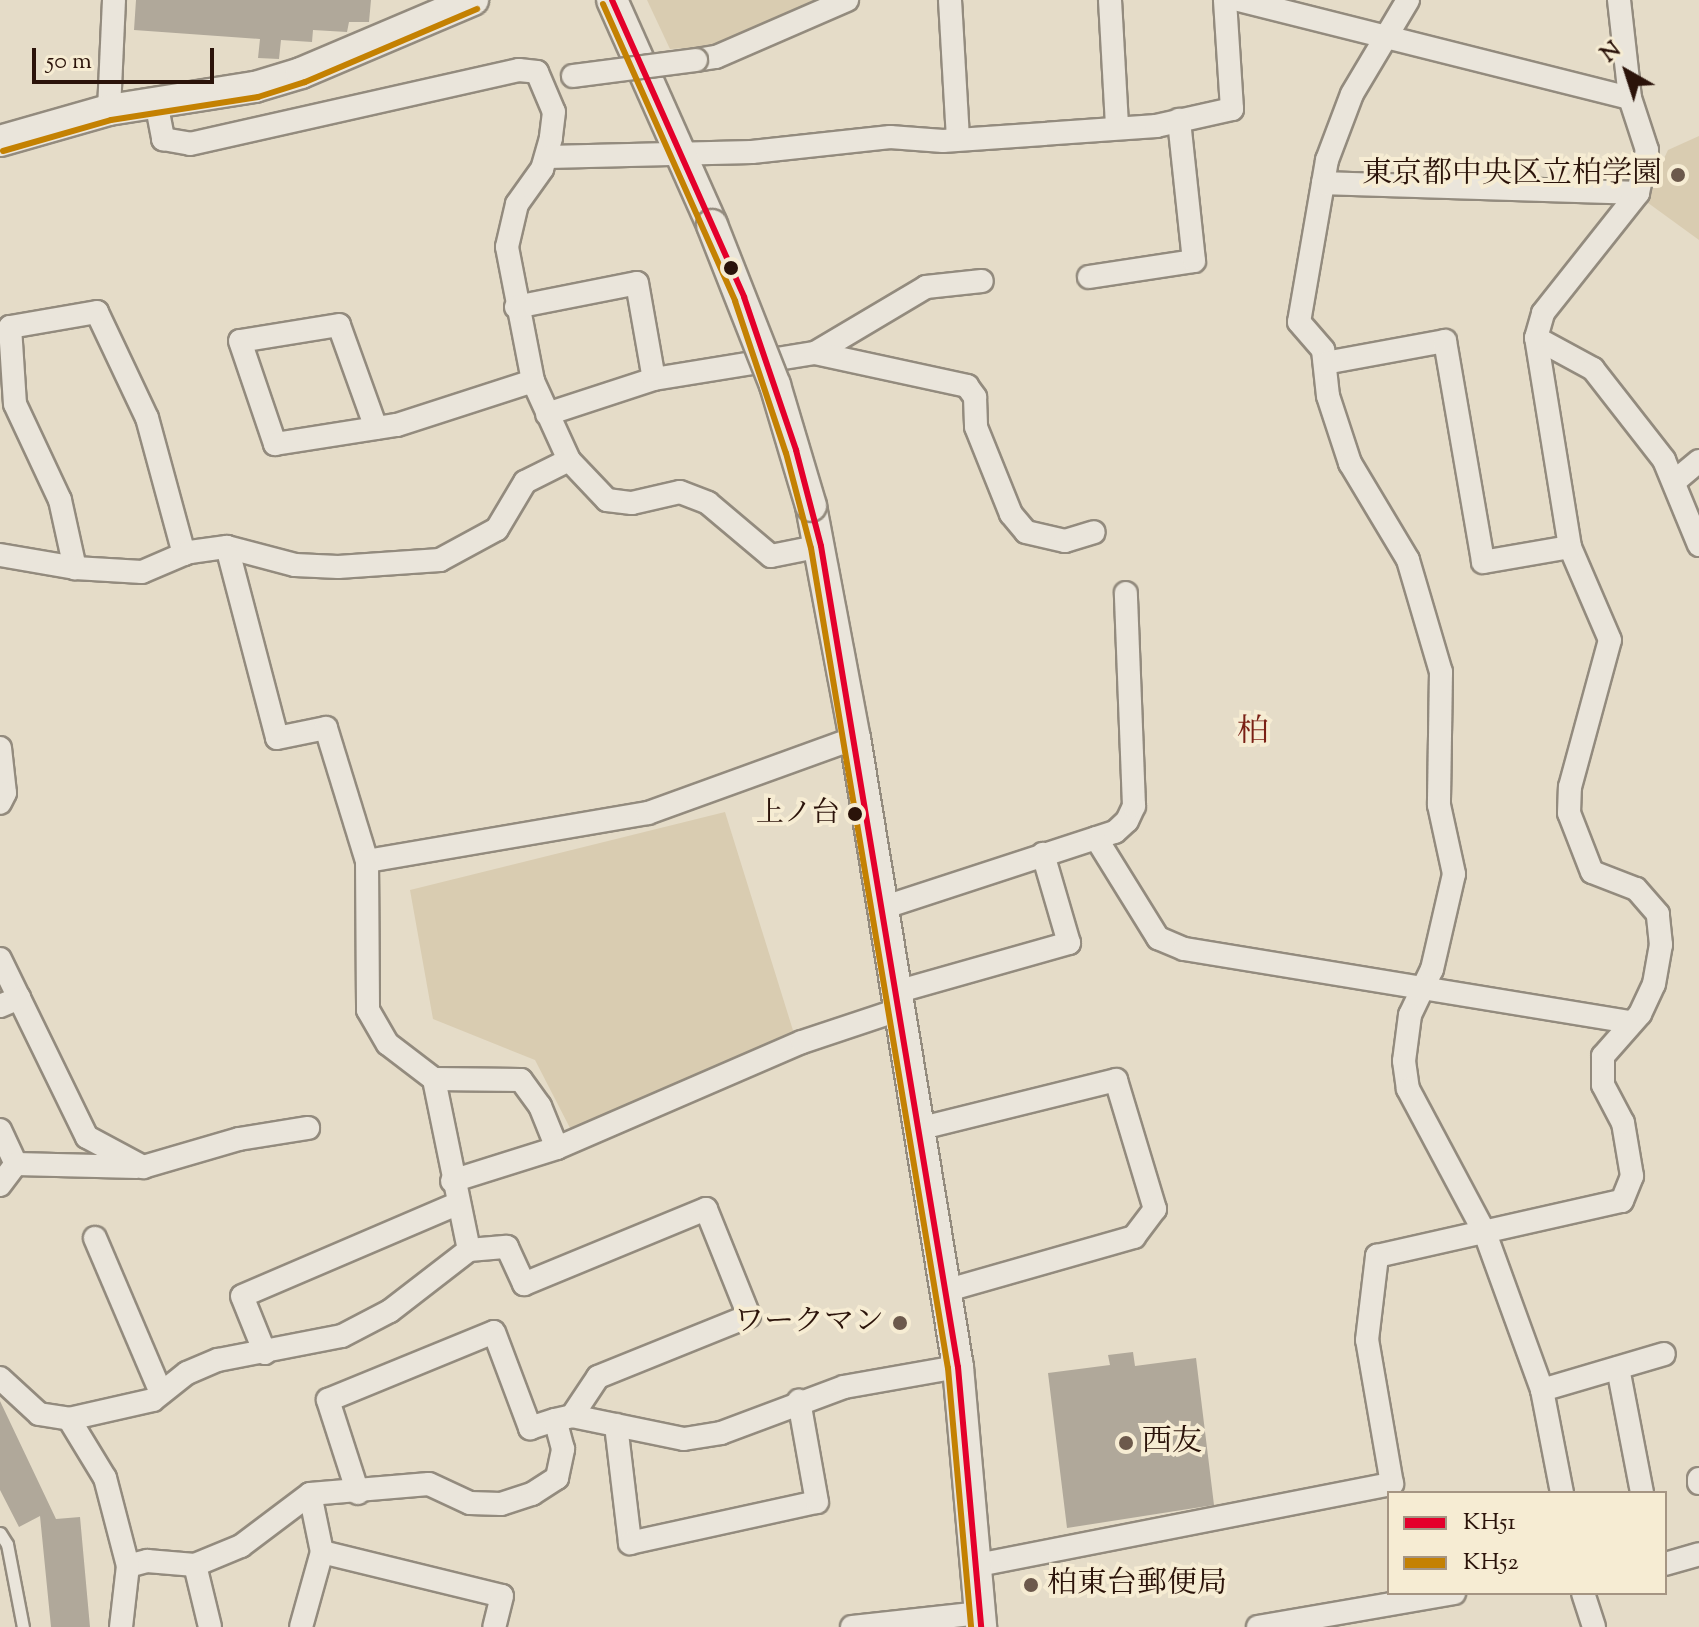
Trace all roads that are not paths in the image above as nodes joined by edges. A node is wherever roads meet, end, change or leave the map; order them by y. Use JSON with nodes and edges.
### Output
{"nodes":[{"id":1,"x":114,"y":0,"type":"edge"},
{"id":2,"x":473,"y":0,"type":"edge"},
{"id":3,"x":847,"y":0,"type":"edge"},
{"id":4,"x":950,"y":0,"type":"edge"},
{"id":5,"x":1110,"y":0,"type":"edge"},
{"id":6,"x":1225,"y":0,"type":"edge"},
{"id":7,"x":1239,"y":0,"type":"edge"},
{"id":8,"x":1408,"y":0,"type":"edge"},
{"id":9,"x":1619,"y":0,"type":"edge"},
{"id":10,"x":432,"y":9,"type":"edge"},
{"id":11,"x":618,"y":12,"type":"edge"},
{"id":12,"x":1387,"y":36,"type":"junction"},
{"id":13,"x":537,"y":72,"type":"junction"},
{"id":14,"x":1630,"y":98,"type":"junction"},
{"id":15,"x":157,"y":107,"type":"junction"},
{"id":16,"x":109,"y":110,"type":"junction"},
{"id":17,"x":1179,"y":120,"type":"junction"},
{"id":18,"x":1117,"y":127,"type":"junction"},
{"id":19,"x":958,"y":139,"type":"junction"},
{"id":20,"x":0,"y":141,"type":"edge"},
{"id":21,"x":682,"y":156,"type":"junction"},
{"id":22,"x":548,"y":157,"type":"junction"},
{"id":23,"x":1323,"y":183,"type":"junction"},
{"id":24,"x":1638,"y":193,"type":"junction"},
{"id":25,"x":1089,"y":277,"type":"dead end"},
{"id":26,"x":982,"y":281,"type":"dead end"},
{"id":27,"x":516,"y":307,"type":"junction"},
{"id":28,"x":1536,"y":338,"type":"junction"},
{"id":29,"x":815,"y":353,"type":"junction"},
{"id":30,"x":1325,"y":363,"type":"junction"},
{"id":31,"x":654,"y":379,"type":"junction"},
{"id":32,"x":533,"y":381,"type":"junction"},
{"id":33,"x":547,"y":414,"type":"junction"},
{"id":34,"x":376,"y":428,"type":"junction"},
{"id":35,"x":569,"y":460,"type":"junction"},
{"id":36,"x":1699,"y":461,"type":"edge"},
{"id":37,"x":1675,"y":481,"type":"junction"},
{"id":38,"x":1094,"y":532,"type":"dead end"},
{"id":39,"x":1699,"y":545,"type":"edge"},
{"id":40,"x":821,"y":546,"type":"junction"},
{"id":41,"x":227,"y":547,"type":"junction"},
{"id":42,"x":1570,"y":547,"type":"junction"},
{"id":43,"x":184,"y":554,"type":"junction"},
{"id":44,"x":0,"y":555,"type":"edge"},
{"id":45,"x":75,"y":568,"type":"junction"},
{"id":46,"x":1126,"y":593,"type":"dead end"},
{"id":47,"x":855,"y":738,"type":"junction"},
{"id":48,"x":0,"y":748,"type":"edge"},
{"id":49,"x":0,"y":803,"type":"edge"},
{"id":50,"x":1096,"y":838,"type":"junction"},
{"id":51,"x":1043,"y":854,"type":"junction"},
{"id":52,"x":367,"y":861,"type":"junction"},
{"id":53,"x":882,"y":908,"type":"junction"},
{"id":54,"x":0,"y":959,"type":"edge"},
{"id":55,"x":1425,"y":984,"type":"junction"},
{"id":56,"x":897,"y":1001,"type":"junction"},
{"id":57,"x":10,"y":1002,"type":"edge"},
{"id":58,"x":1631,"y":1022,"type":"junction"},
{"id":59,"x":434,"y":1079,"type":"junction"},
{"id":60,"x":308,"y":1128,"type":"dead end"},
{"id":61,"x":918,"y":1129,"type":"junction"},
{"id":62,"x":0,"y":1130,"type":"edge"},
{"id":63,"x":557,"y":1148,"type":"junction"},
{"id":64,"x":16,"y":1164,"type":"junction"},
{"id":65,"x":143,"y":1167,"type":"junction"},
{"id":66,"x":452,"y":1181,"type":"junction"},
{"id":67,"x":0,"y":1185,"type":"edge"},
{"id":68,"x":457,"y":1204,"type":"junction"},
{"id":69,"x":1485,"y":1233,"type":"junction"},
{"id":70,"x":95,"y":1238,"type":"dead end"},
{"id":71,"x":469,"y":1250,"type":"junction"},
{"id":72,"x":945,"y":1291,"type":"junction"},
{"id":73,"x":265,"y":1353,"type":"junction"},
{"id":74,"x":1664,"y":1354,"type":"dead end"},
{"id":75,"x":958,"y":1367,"type":"junction"},
{"id":76,"x":1618,"y":1368,"type":"junction"},
{"id":77,"x":0,"y":1378,"type":"edge"},
{"id":78,"x":1542,"y":1390,"type":"junction"},
{"id":79,"x":161,"y":1393,"type":"junction"},
{"id":80,"x":799,"y":1401,"type":"junction"},
{"id":81,"x":563,"y":1418,"type":"junction"},
{"id":82,"x":69,"y":1419,"type":"junction"},
{"id":83,"x":616,"y":1425,"type":"junction"},
{"id":84,"x":1562,"y":1491,"type":"edge"},
{"id":85,"x":1642,"y":1491,"type":"edge"},
{"id":86,"x":358,"y":1493,"type":"junction"},
{"id":87,"x":310,"y":1494,"type":"junction"},
{"id":88,"x":0,"y":1533,"type":"edge"},
{"id":89,"x":322,"y":1552,"type":"junction"},
{"id":90,"x":1698,"y":1557,"type":"edge"},
{"id":91,"x":1667,"y":1564,"type":"edge"},
{"id":92,"x":195,"y":1565,"type":"junction"},
{"id":93,"x":978,"y":1565,"type":"junction"},
{"id":94,"x":128,"y":1566,"type":"junction"},
{"id":95,"x":1442,"y":1595,"type":"edge"},
{"id":96,"x":1584,"y":1595,"type":"edge"},
{"id":97,"x":981,"y":1620,"type":"edge"},
{"id":98,"x":23,"y":1627,"type":"edge"},
{"id":99,"x":121,"y":1627,"type":"edge"},
{"id":100,"x":210,"y":1627,"type":"edge"},
{"id":101,"x":301,"y":1627,"type":"edge"},
{"id":102,"x":494,"y":1627,"type":"edge"},
{"id":103,"x":852,"y":1627,"type":"edge"},
{"id":104,"x":1258,"y":1627,"type":"edge"},
{"id":105,"x":1594,"y":1627,"type":"edge"}],
"edges":[{"from":1,"to":16,"type":"street"},
{"from":2,"to":10,"type":"street"},
{"from":3,"to":13,"type":"street","bridge":true},
{"from":4,"to":19,"type":"street"},
{"from":5,"to":18,"type":"street"},
{"from":6,"to":17,"type":"street"},
{"from":7,"to":12,"type":"street"},
{"from":8,"to":12,"type":"street"},
{"from":9,"to":14,"type":"street"},
{"from":10,"to":15,"type":"street"},
{"from":11,"to":21,"type":"street"},
{"from":12,"to":14,"type":"street"},
{"from":12,"to":23,"type":"street"},
{"from":13,"to":15,"type":"street"},
{"from":13,"to":22,"type":"street"},
{"from":14,"to":24,"type":"street"},
{"from":15,"to":16,"type":"street"},
{"from":16,"to":20,"type":"street"},
{"from":17,"to":18,"type":"street"},
{"from":17,"to":25,"type":"street"},
{"from":18,"to":19,"type":"street"},
{"from":19,"to":21,"type":"street"},
{"from":21,"to":22,"type":"street"},
{"from":21,"to":40,"type":"street","bridge":true},
{"from":22,"to":27,"type":"street"},
{"from":23,"to":24,"type":"street"},
{"from":23,"to":30,"type":"street"},
{"from":24,"to":28,"type":"street"},
{"from":26,"to":29,"type":"street"},
{"from":27,"to":31,"type":"street"},
{"from":27,"to":32,"type":"street"},
{"from":28,"to":37,"type":"street"},
{"from":28,"to":42,"type":"street"},
{"from":29,"to":31,"type":"street"},
{"from":29,"to":38,"type":"street"},
{"from":30,"to":42,"type":"street"},
{"from":30,"to":55,"type":"street"},
{"from":31,"to":33,"type":"street"},
{"from":32,"to":33,"type":"street"},
{"from":32,"to":34,"type":"street"},
{"from":33,"to":35,"type":"street"},
{"from":34,"to":34,"type":"street"},
{"from":35,"to":40,"type":"street"},
{"from":35,"to":41,"type":"street"},
{"from":36,"to":37,"type":"street"},
{"from":37,"to":39,"type":"street"},
{"from":40,"to":47,"type":"street"},
{"from":41,"to":43,"type":"street"},
{"from":41,"to":52,"type":"street"},
{"from":42,"to":58,"type":"street"},
{"from":43,"to":45,"type":"street"},
{"from":43,"to":45,"type":"street"},
{"from":44,"to":45,"type":"street"},
{"from":46,"to":50,"type":"street"},
{"from":47,"to":52,"type":"street"},
{"from":47,"to":53,"type":"street"},
{"from":48,"to":49,"type":"street"},
{"from":50,"to":51,"type":"street"},
{"from":50,"to":55,"type":"street"},
{"from":51,"to":53,"type":"street"},
{"from":51,"to":56,"type":"street"},
{"from":52,"to":59,"type":"street"},
{"from":53,"to":56,"type":"street"},
{"from":54,"to":57,"type":"street"},
{"from":55,"to":58,"type":"street"},
{"from":55,"to":69,"type":"street"},
{"from":56,"to":61,"type":"street"},
{"from":56,"to":63,"type":"street"},
{"from":57,"to":65,"type":"street"},
{"from":58,"to":69,"type":"street"},
{"from":59,"to":63,"type":"street"},
{"from":59,"to":66,"type":"street"},
{"from":60,"to":65,"type":"street"},
{"from":61,"to":72,"type":"street"},
{"from":61,"to":72,"type":"street"},
{"from":62,"to":64,"type":"street"},
{"from":63,"to":66,"type":"street"},
{"from":64,"to":65,"type":"street"},
{"from":64,"to":67,"type":"street"},
{"from":66,"to":68,"type":"street"},
{"from":68,"to":71,"type":"street"},
{"from":68,"to":73,"type":"street"},
{"from":69,"to":78,"type":"street"},
{"from":69,"to":93,"type":"street"},
{"from":70,"to":79,"type":"street"},
{"from":71,"to":73,"type":"street"},
{"from":71,"to":81,"type":"street"},
{"from":72,"to":75,"type":"street"},
{"from":73,"to":79,"type":"street"},
{"from":74,"to":76,"type":"street"},
{"from":75,"to":80,"type":"street"},
{"from":75,"to":93,"type":"street"},
{"from":76,"to":78,"type":"street"},
{"from":76,"to":85,"type":"street"},
{"from":77,"to":82,"type":"street"},
{"from":78,"to":84,"type":"street"},
{"from":79,"to":82,"type":"street"},
{"from":80,"to":83,"type":"street"},
{"from":80,"to":83,"type":"street"},
{"from":81,"to":83,"type":"street"},
{"from":81,"to":86,"type":"street"},
{"from":81,"to":86,"type":"street"},
{"from":82,"to":94,"type":"street"},
{"from":86,"to":87,"type":"street"},
{"from":87,"to":89,"type":"street"},
{"from":87,"to":92,"type":"street"},
{"from":88,"to":98,"type":"lane"},
{"from":89,"to":101,"type":"street"},
{"from":89,"to":102,"type":"street"},
{"from":90,"to":91,"type":"street"},
{"from":92,"to":94,"type":"street"},
{"from":92,"to":100,"type":"street"},
{"from":93,"to":97,"type":"street"},
{"from":94,"to":99,"type":"street"},
{"from":95,"to":104,"type":"street"},
{"from":96,"to":105,"type":"street"},
{"from":97,"to":103,"type":"street"}]}
